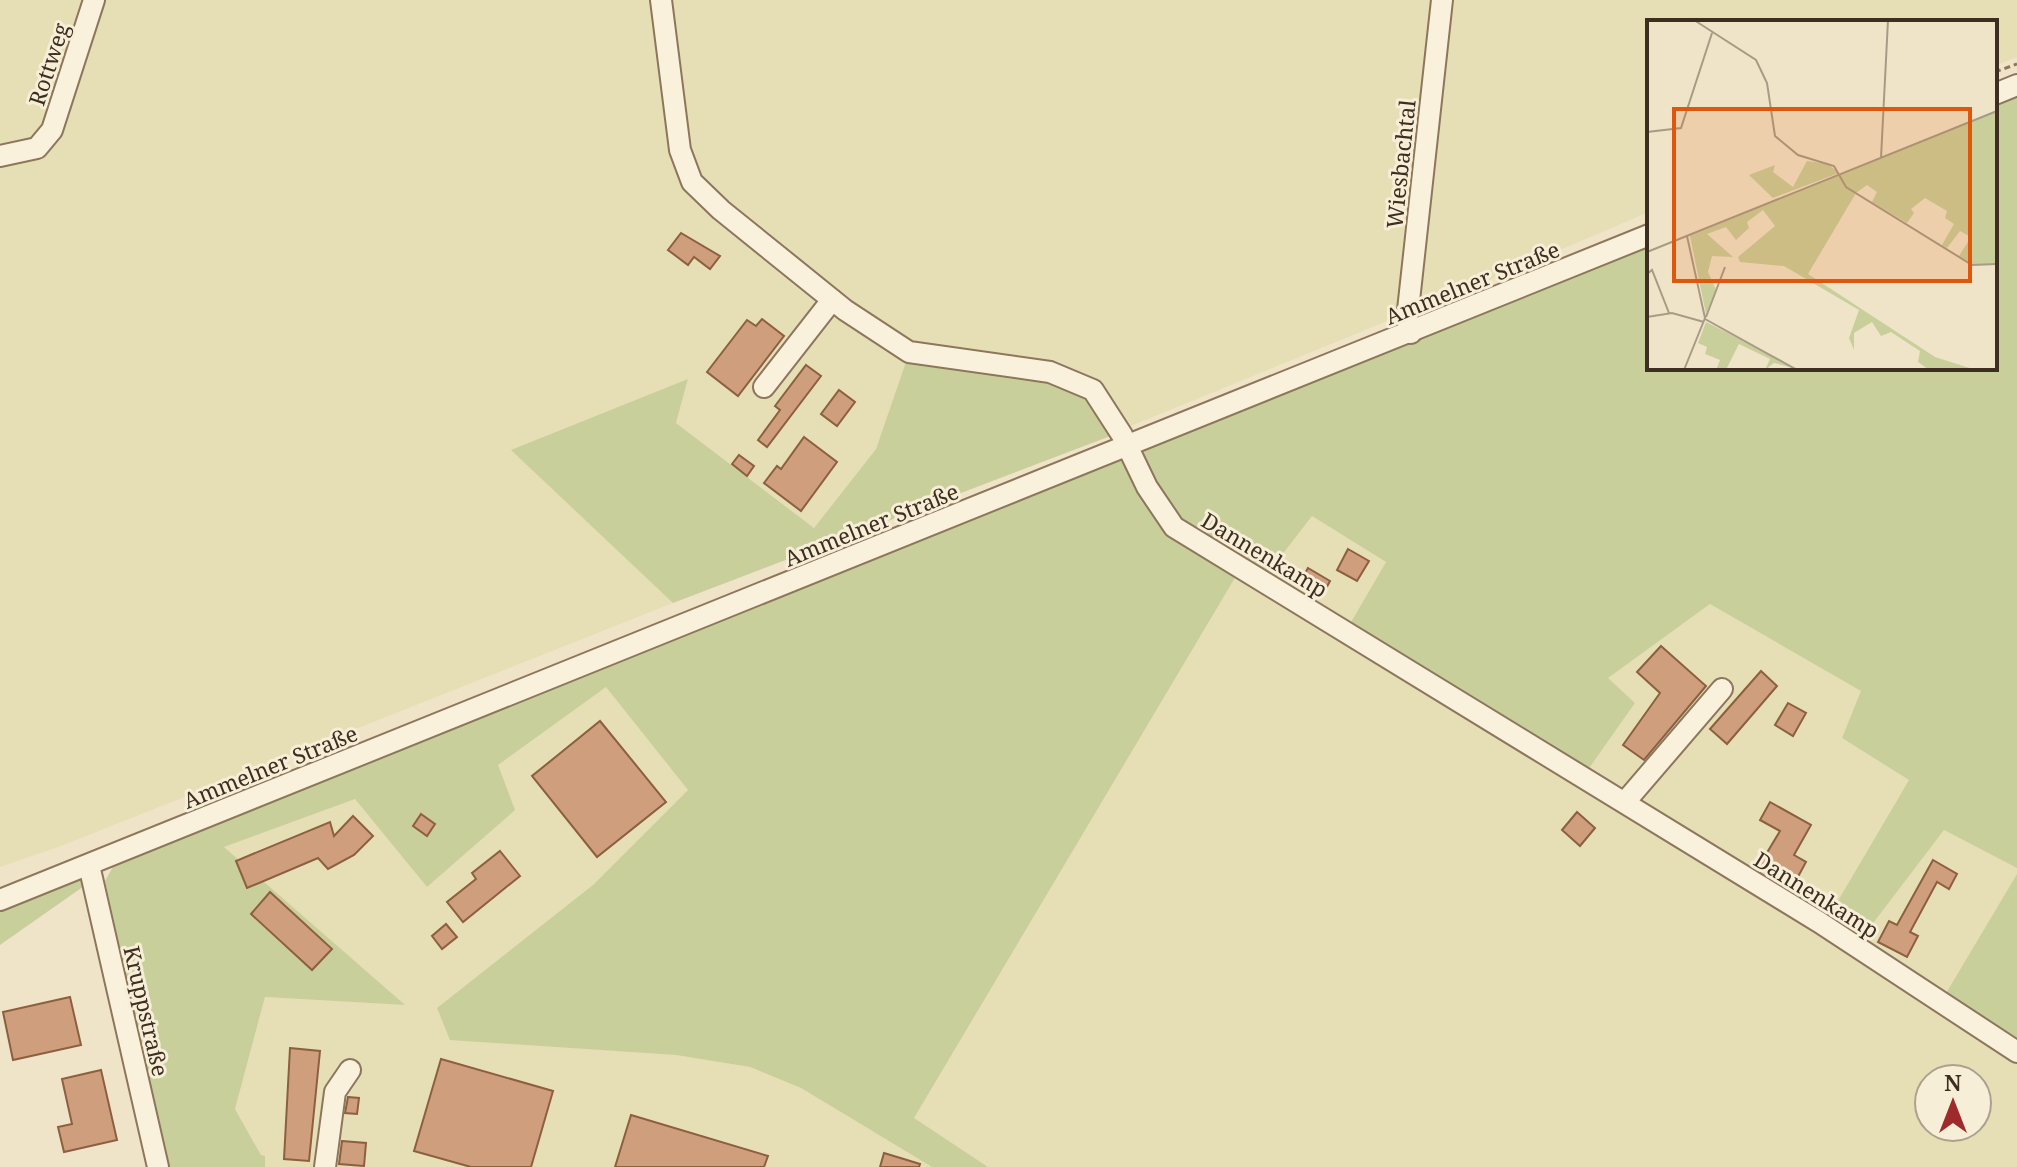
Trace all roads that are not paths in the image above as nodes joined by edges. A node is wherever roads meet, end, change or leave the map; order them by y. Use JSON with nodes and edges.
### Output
{"nodes":[{"id":1,"x":94,"y":0,"type":"edge"},
{"id":2,"x":661,"y":0,"type":"edge"},
{"id":3,"x":1442,"y":0,"type":"edge"},
{"id":4,"x":2017,"y":85,"type":"edge"},
{"id":5,"x":1997,"y":93,"type":"edge"},
{"id":6,"x":0,"y":156,"type":"edge"},
{"id":7,"x":1647,"y":236,"type":"edge"},
{"id":8,"x":832,"y":300,"type":"junction"},
{"id":9,"x":1411,"y":333,"type":"junction"},
{"id":10,"x":764,"y":387,"type":"dead end"},
{"id":11,"x":1127,"y":447,"type":"junction"},
{"id":12,"x":1722,"y":689,"type":"dead end"},
{"id":13,"x":1625,"y":802,"type":"junction"},
{"id":14,"x":89,"y":865,"type":"junction"},
{"id":15,"x":0,"y":900,"type":"edge"},
{"id":16,"x":2017,"y":1052,"type":"edge"},
{"id":17,"x":350,"y":1070,"type":"dead end"},
{"id":18,"x":158,"y":1167,"type":"edge"},
{"id":19,"x":325,"y":1167,"type":"edge"}],
"edges":[{"from":1,"to":6,"type":"street","name":"Rottweg"},
{"from":2,"to":8,"type":"street","name":"Dannenkamp"},
{"from":3,"to":9,"type":"street","name":"Wiesbachtal"},
{"from":4,"to":5,"type":"street"},
{"from":7,"to":9,"type":"street","name":"Ammelner Straße"},
{"from":8,"to":10,"type":"street"},
{"from":8,"to":11,"type":"street","name":"Dannenkamp"},
{"from":9,"to":11,"type":"street","name":"Ammelner Straße"},
{"from":11,"to":13,"type":"street","name":"Dannenkamp"},
{"from":11,"to":14,"type":"street","name":"Ammelner Straße"},
{"from":12,"to":13,"type":"street"},
{"from":13,"to":16,"type":"street","name":"Dannenkamp"},
{"from":14,"to":15,"type":"street","name":"Ammelner Straße"},
{"from":14,"to":18,"type":"street","name":"Kruppstraße"},
{"from":17,"to":19,"type":"street"}]}
